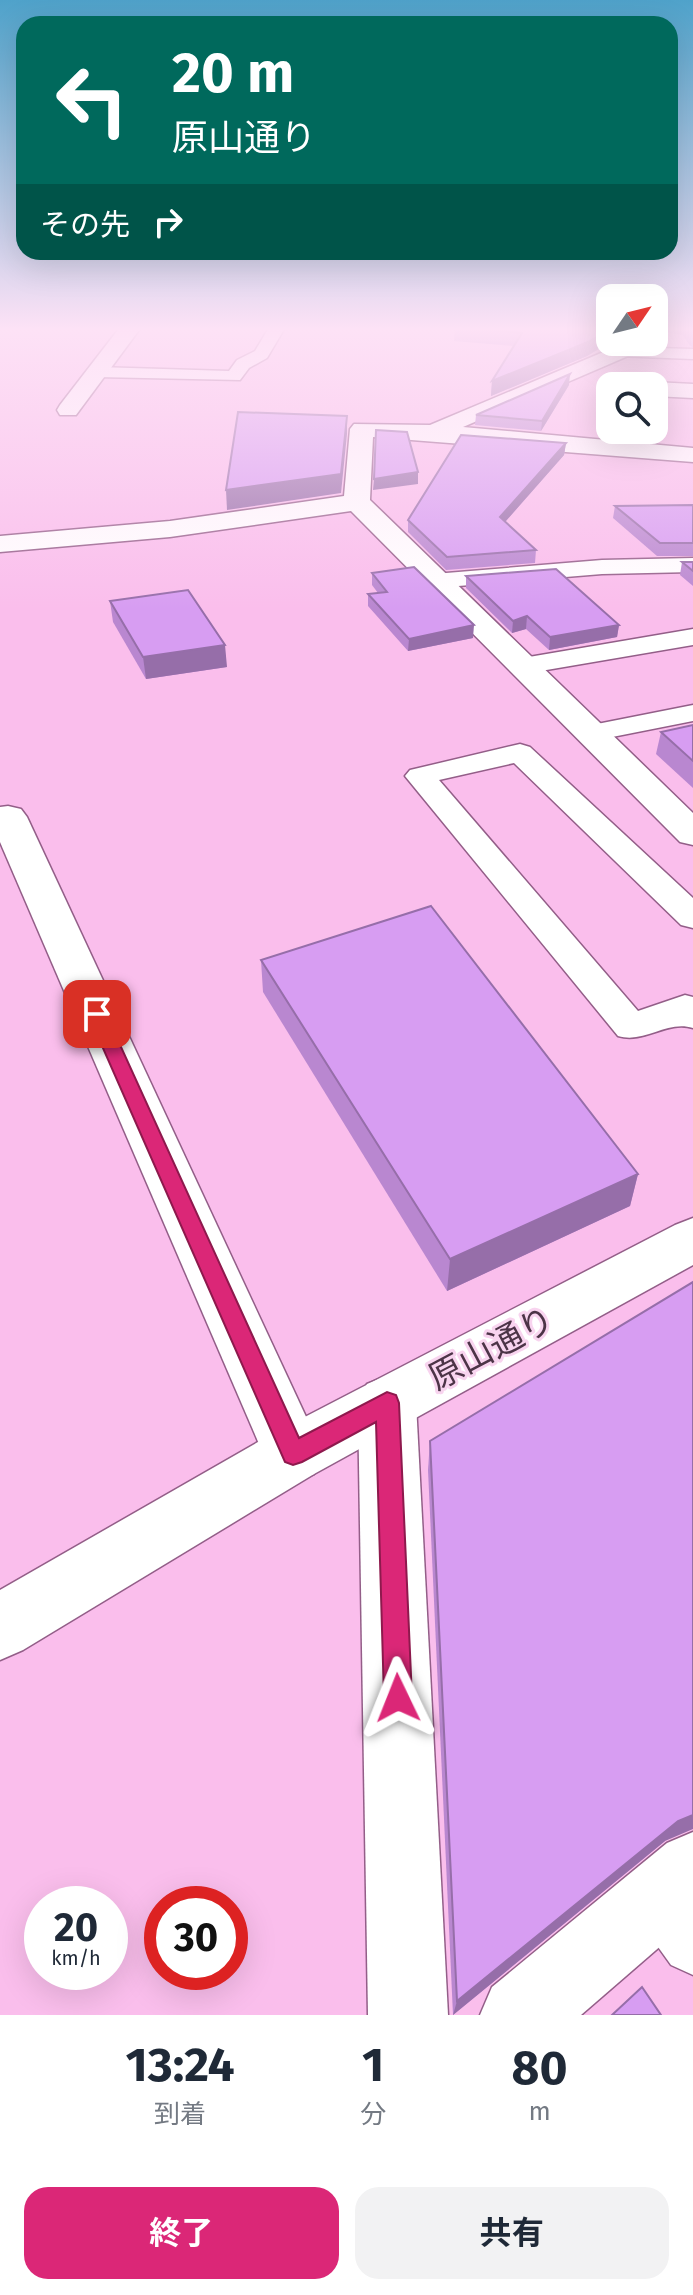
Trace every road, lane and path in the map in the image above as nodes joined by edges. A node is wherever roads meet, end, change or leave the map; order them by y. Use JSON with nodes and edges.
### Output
{"nodes":[{"id":1,"x":461,"y":420,"type":"edge"},
{"id":2,"x":433,"y":432,"type":"junction"},
{"id":3,"x":693,"y":455,"type":"edge"},
{"id":4,"x":357,"y":502,"type":"junction"},
{"id":5,"x":0,"y":544,"type":"edge"},
{"id":6,"x":693,"y":565,"type":"edge"},
{"id":7,"x":434,"y":581,"type":"junction"},
{"id":8,"x":693,"y":637,"type":"edge"},
{"id":9,"x":523,"y":666,"type":"junction"},
{"id":10,"x":693,"y":713,"type":"edge"},
{"id":11,"x":592,"y":733,"type":"junction"},
{"id":12,"x":0,"y":818,"type":"edge"},
{"id":13,"x":693,"y":834,"type":"edge"},
{"id":14,"x":693,"y":917,"type":"edge"},
{"id":15,"x":693,"y":1015,"type":"edge"},
{"id":16,"x":693,"y":1240,"type":"edge"},
{"id":17,"x":387,"y":1403,"type":"junction"},
{"id":18,"x":293,"y":1454,"type":"junction"},
{"id":19,"x":0,"y":1627,"type":"edge"},
{"id":20,"x":682,"y":1903,"type":"edge"},
{"id":21,"x":408,"y":2015,"type":"edge"},
{"id":22,"x":520,"y":2015,"type":"edge"}],
"edges":[{"from":1,"to":2,"type":"street"},
{"from":2,"to":3,"type":"street"},
{"from":2,"to":4,"type":"street"},
{"from":4,"to":5,"type":"street"},
{"from":4,"to":7,"type":"street"},
{"from":6,"to":7,"type":"lane"},
{"from":7,"to":9,"type":"street"},
{"from":8,"to":9,"type":"lane"},
{"from":9,"to":11,"type":"street"},
{"from":10,"to":11,"type":"lane"},
{"from":11,"to":13,"type":"street"},
{"from":12,"to":18,"type":"street"},
{"from":14,"to":15,"type":"lane"},
{"from":16,"to":17,"type":"street","name":"原山通り"},
{"from":17,"to":18,"type":"street","name":"原山通り"},
{"from":17,"to":21,"type":"street"},
{"from":18,"to":19,"type":"street","name":"原山通り"},
{"from":20,"to":22,"type":"street"}]}
